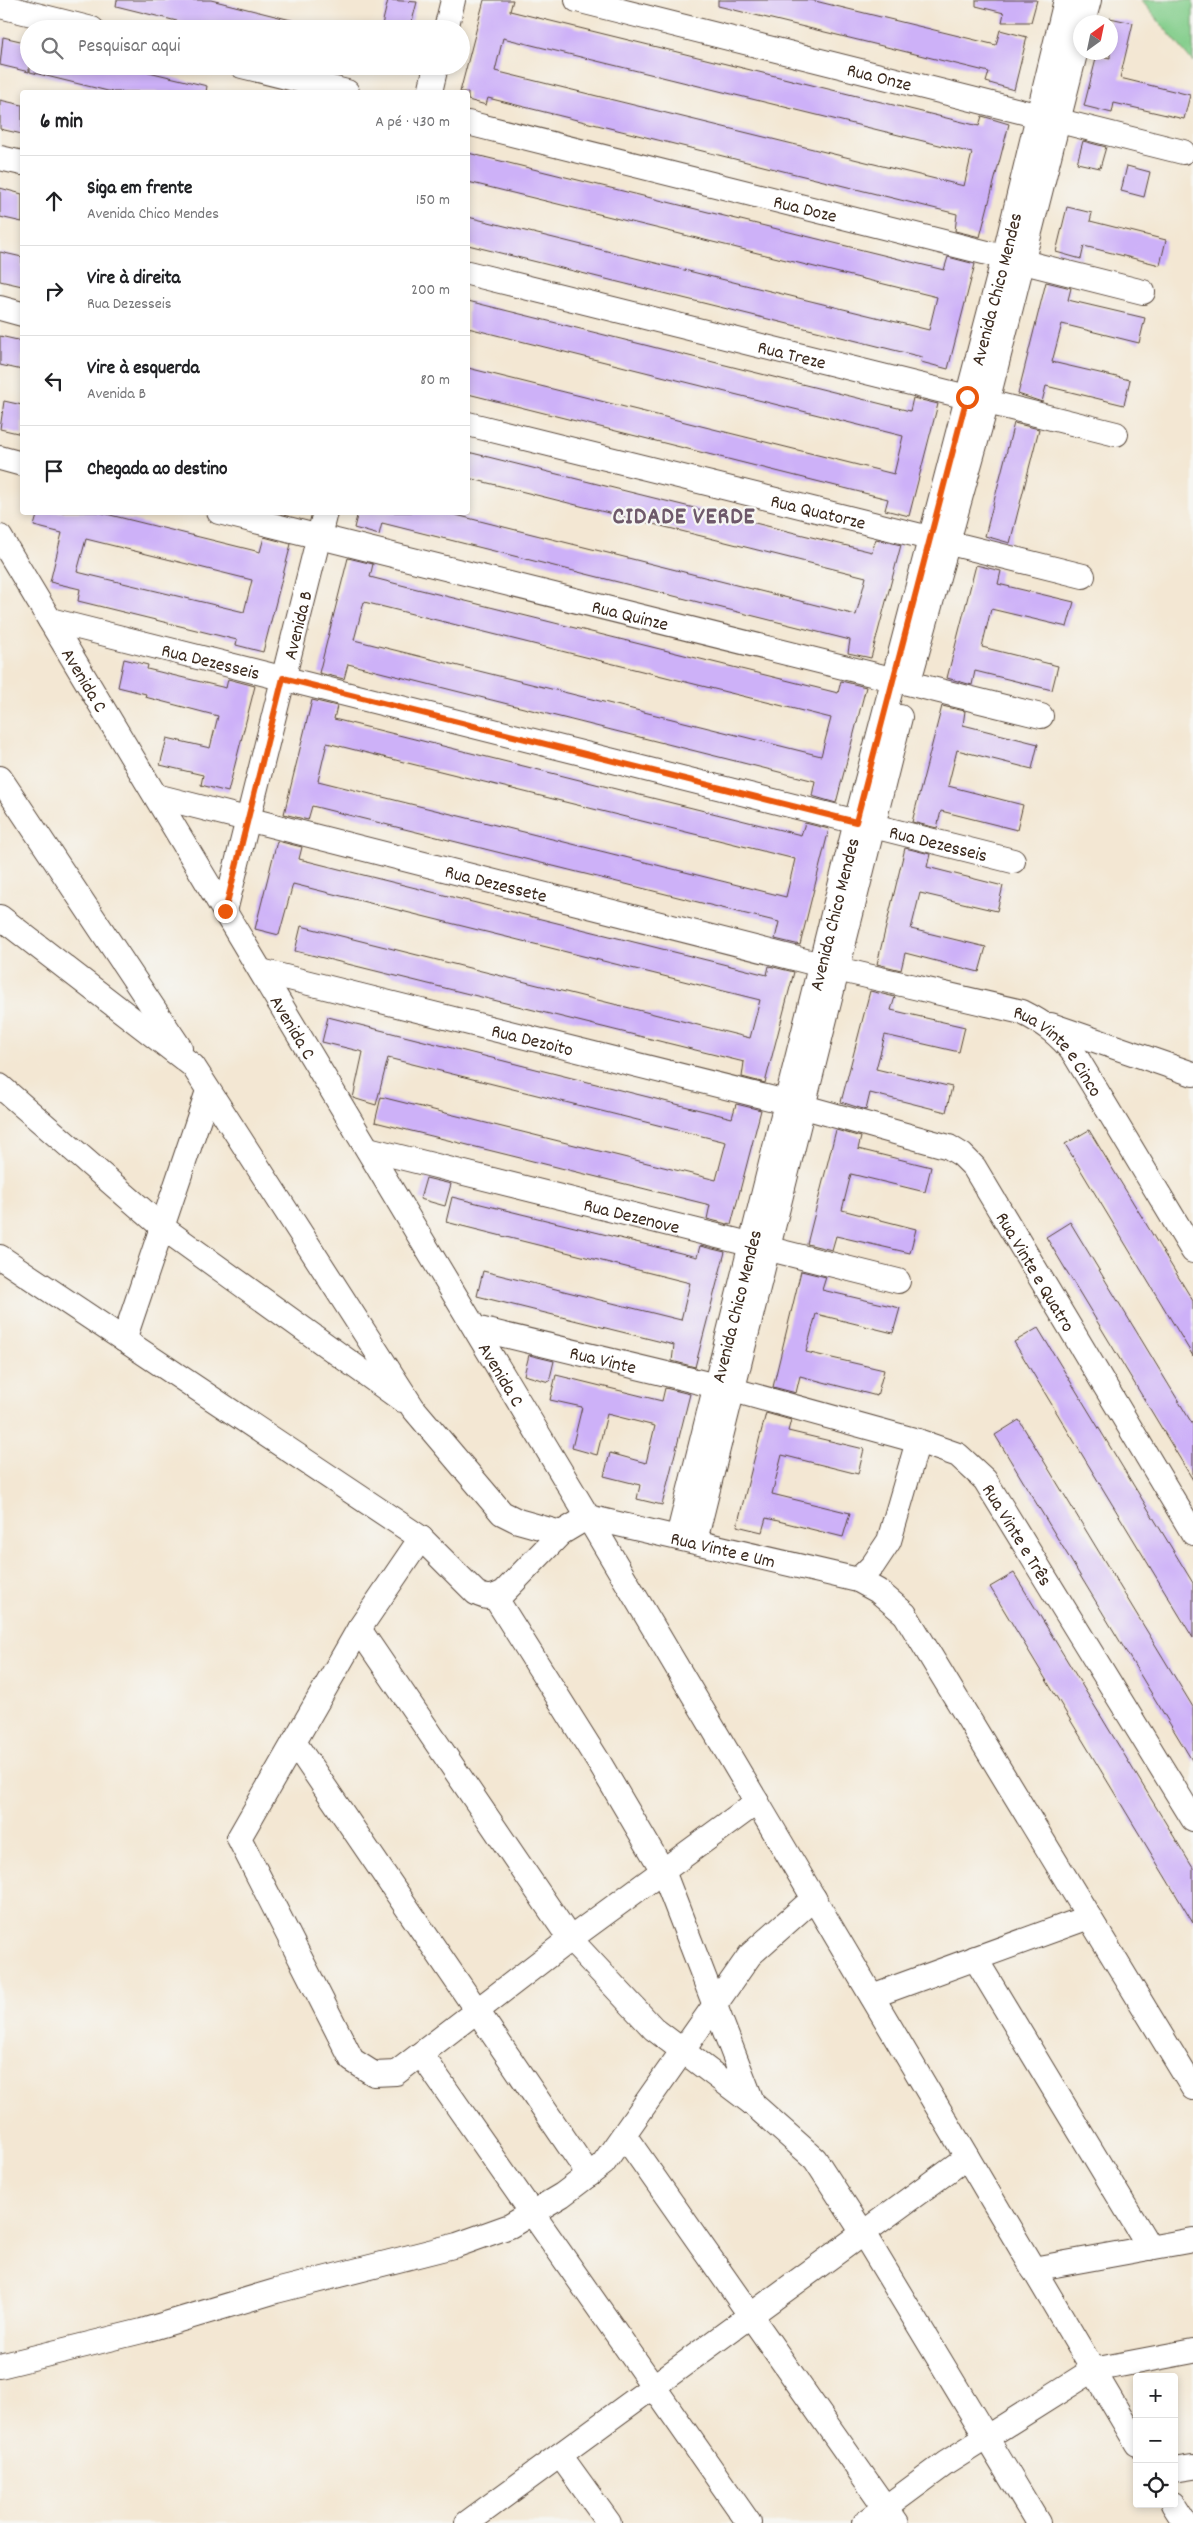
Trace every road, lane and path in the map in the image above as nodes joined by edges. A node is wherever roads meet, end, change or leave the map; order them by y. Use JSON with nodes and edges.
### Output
{"nodes":[{"id":1,"x":453,"y":0,"type":"edge"},
{"id":2,"x":577,"y":0,"type":"edge"},
{"id":3,"x":1066,"y":0,"type":"edge"},
{"id":4,"x":1089,"y":0,"type":"edge"},
{"id":5,"x":0,"y":6,"type":"edge"},
{"id":6,"x":1085,"y":15,"type":"edge"},
{"id":7,"x":56,"y":20,"type":"edge"},
{"id":8,"x":448,"y":20,"type":"edge"},
{"id":9,"x":1073,"y":53,"type":"edge"},
{"id":10,"x":278,"y":75,"type":"edge"},
{"id":11,"x":434,"y":75,"type":"edge"},
{"id":12,"x":338,"y":90,"type":"edge"},
{"id":13,"x":430,"y":90,"type":"edge"},
{"id":14,"x":1049,"y":119,"type":"junction"},
{"id":15,"x":470,"y":123,"type":"edge"},
{"id":16,"x":1183,"y":152,"type":"dead end"},
{"id":17,"x":0,"y":158,"type":"edge"},
{"id":18,"x":20,"y":163,"type":"edge"},
{"id":19,"x":1014,"y":259,"type":"junction"},
{"id":20,"x":470,"y":273,"type":"edge"},
{"id":21,"x":1143,"y":292,"type":"dead end"},
{"id":22,"x":0,"y":308,"type":"edge"},
{"id":23,"x":20,"y":313,"type":"edge"},
{"id":24,"x":977,"y":400,"type":"junction"},
{"id":25,"x":470,"y":424,"type":"edge"},
{"id":26,"x":1116,"y":434,"type":"dead end"},
{"id":27,"x":0,"y":458,"type":"edge"},
{"id":28,"x":20,"y":463,"type":"edge"},
{"id":29,"x":231,"y":515,"type":"edge"},
{"id":30,"x":323,"y":515,"type":"edge"},
{"id":31,"x":0,"y":537,"type":"edge"},
{"id":32,"x":318,"y":537,"type":"junction"},
{"id":33,"x":938,"y":540,"type":"junction"},
{"id":34,"x":1083,"y":576,"type":"dead end"},
{"id":35,"x":50,"y":620,"type":"junction"},
{"id":36,"x":283,"y":678,"type":"junction"},
{"id":37,"x":901,"y":681,"type":"junction"},
{"id":38,"x":1042,"y":716,"type":"dead end"},
{"id":39,"x":0,"y":778,"type":"edge"},
{"id":40,"x":156,"y":796,"type":"junction"},
{"id":41,"x":247,"y":819,"type":"junction"},
{"id":42,"x":864,"y":824,"type":"junction"},
{"id":43,"x":1013,"y":861,"type":"dead end"},
{"id":44,"x":225,"y":911,"type":"junction"},
{"id":45,"x":0,"y":917,"type":"edge"},
{"id":46,"x":829,"y":966,"type":"junction"},
{"id":47,"x":261,"y":971,"type":"junction"},
{"id":48,"x":1042,"y":1022,"type":"junction"},
{"id":49,"x":192,"y":1066,"type":"junction"},
{"id":50,"x":1193,"y":1074,"type":"edge"},
{"id":51,"x":0,"y":1086,"type":"edge"},
{"id":52,"x":208,"y":1091,"type":"junction"},
{"id":53,"x":795,"y":1104,"type":"junction"},
{"id":54,"x":368,"y":1149,"type":"junction"},
{"id":55,"x":162,"y":1227,"type":"junction"},
{"id":56,"x":759,"y":1246,"type":"junction"},
{"id":57,"x":1193,"y":1250,"type":"edge"},
{"id":58,"x":0,"y":1257,"type":"edge"},
{"id":59,"x":898,"y":1280,"type":"dead end"},
{"id":60,"x":475,"y":1328,"type":"junction"},
{"id":61,"x":124,"y":1340,"type":"junction"},
{"id":62,"x":724,"y":1388,"type":"junction"},
{"id":63,"x":413,"y":1408,"type":"junction"},
{"id":64,"x":918,"y":1440,"type":"junction"},
{"id":65,"x":588,"y":1517,"type":"junction"},
{"id":66,"x":1193,"y":1533,"type":"edge"},
{"id":67,"x":561,"y":1534,"type":"junction"},
{"id":68,"x":421,"y":1538,"type":"junction"},
{"id":69,"x":686,"y":1539,"type":"junction"},
{"id":70,"x":858,"y":1580,"type":"junction"},
{"id":71,"x":495,"y":1597,"type":"junction"},
{"id":72,"x":359,"y":1629,"type":"junction"},
{"id":73,"x":294,"y":1742,"type":"junction"},
{"id":74,"x":757,"y":1802,"type":"junction"},
{"id":75,"x":1193,"y":1819,"type":"edge"},
{"id":76,"x":663,"y":1871,"type":"junction"},
{"id":77,"x":814,"y":1898,"type":"junction"},
{"id":78,"x":1089,"y":1917,"type":"junction"},
{"id":79,"x":570,"y":1939,"type":"junction"},
{"id":80,"x":975,"y":1958,"type":"junction"},
{"id":81,"x":872,"y":1996,"type":"junction"},
{"id":82,"x":715,"y":2006,"type":"junction"},
{"id":83,"x":478,"y":2010,"type":"junction"},
{"id":84,"x":684,"y":2051,"type":"junction"},
{"id":85,"x":421,"y":2054,"type":"junction"},
{"id":86,"x":1193,"y":2088,"type":"edge"},
{"id":87,"x":753,"y":2104,"type":"junction"},
{"id":88,"x":624,"y":2135,"type":"junction"},
{"id":89,"x":967,"y":2157,"type":"junction"},
{"id":90,"x":589,"y":2175,"type":"junction"},
{"id":91,"x":532,"y":2213,"type":"junction"},
{"id":92,"x":863,"y":2233,"type":"junction"},
{"id":93,"x":1193,"y":2240,"type":"edge"},
{"id":94,"x":1150,"y":2248,"type":"junction"},
{"id":95,"x":1033,"y":2268,"type":"junction"},
{"id":96,"x":750,"y":2315,"type":"junction"},
{"id":97,"x":1193,"y":2350,"type":"edge"},
{"id":98,"x":0,"y":2366,"type":"edge"},
{"id":99,"x":1093,"y":2370,"type":"junction"},
{"id":100,"x":653,"y":2386,"type":"junction"},
{"id":101,"x":1133,"y":2437,"type":"edge"},
{"id":102,"x":986,"y":2438,"type":"junction"},
{"id":103,"x":560,"y":2455,"type":"junction"},
{"id":104,"x":1193,"y":2466,"type":"edge"},
{"id":105,"x":1178,"y":2469,"type":"edge"},
{"id":106,"x":1175,"y":2508,"type":"edge"},
{"id":107,"x":891,"y":2515,"type":"edge"},
{"id":108,"x":467,"y":2523,"type":"edge"},
{"id":109,"x":610,"y":2523,"type":"edge"},
{"id":110,"x":749,"y":2523,"type":"edge"},
{"id":111,"x":865,"y":2523,"type":"edge"},
{"id":112,"x":1038,"y":2523,"type":"edge"},
{"id":113,"x":1184,"y":2523,"type":"edge"}],
"edges":[{"from":1,"to":8,"type":"street"},
{"from":2,"to":14,"type":"street","name":"Rua Onze"},
{"from":3,"to":14,"type":"street","name":"Avenida Chico Mendes"},
{"from":4,"to":6,"type":"street"},
{"from":5,"to":7,"type":"street"},
{"from":9,"to":14,"type":"street","name":"Avenida Chico Mendes"},
{"from":10,"to":12,"type":"street"},
{"from":11,"to":13,"type":"street"},
{"from":14,"to":16,"type":"street","name":"Rua Onze"},
{"from":14,"to":19,"type":"street","name":"Avenida Chico Mendes"},
{"from":15,"to":19,"type":"street","name":"Rua Doze"},
{"from":17,"to":18,"type":"street"},
{"from":19,"to":21,"type":"street","name":"Rua Doze"},
{"from":19,"to":24,"type":"street","name":"Avenida Chico Mendes"},
{"from":20,"to":24,"type":"street","name":"Rua Treze"},
{"from":22,"to":23,"type":"street"},
{"from":24,"to":26,"type":"street","name":"Rua Treze"},
{"from":24,"to":33,"type":"street","name":"Avenida Chico Mendes"},
{"from":25,"to":33,"type":"street","name":"Rua Quatorze"},
{"from":27,"to":28,"type":"street"},
{"from":29,"to":32,"type":"street","name":"Rua Quinze"},
{"from":30,"to":32,"type":"street","name":"Avenida B"},
{"from":31,"to":35,"type":"street","name":"Avenida C"},
{"from":32,"to":36,"type":"street","name":"Avenida B"},
{"from":32,"to":37,"type":"street","name":"Rua Quinze"},
{"from":33,"to":34,"type":"street","name":"Rua Quatorze"},
{"from":33,"to":37,"type":"street","name":"Avenida Chico Mendes"},
{"from":35,"to":36,"type":"street","name":"Rua Dezesseis"},
{"from":35,"to":40,"type":"street","name":"Avenida C"},
{"from":36,"to":41,"type":"street","name":"Avenida B"},
{"from":36,"to":42,"type":"street","name":"Rua Dezesseis"},
{"from":37,"to":38,"type":"street","name":"Rua Quinze"},
{"from":37,"to":42,"type":"street","name":"Avenida Chico Mendes"},
{"from":39,"to":49,"type":"street"},
{"from":40,"to":41,"type":"street","name":"Rua Dezessete"},
{"from":40,"to":44,"type":"street","name":"Avenida C"},
{"from":41,"to":44,"type":"street","name":"Avenida B"},
{"from":41,"to":46,"type":"street","name":"Rua Dezessete"},
{"from":42,"to":43,"type":"street","name":"Rua Dezesseis"},
{"from":42,"to":46,"type":"street","name":"Avenida Chico Mendes"},
{"from":44,"to":47,"type":"street","name":"Avenida C"},
{"from":45,"to":49,"type":"street"},
{"from":46,"to":48,"type":"street","name":"Rua Vinte e Cinco"},
{"from":46,"to":53,"type":"street","name":"Avenida Chico Mendes"},
{"from":47,"to":53,"type":"street","name":"Rua Dezoito"},
{"from":47,"to":54,"type":"street","name":"Avenida C"},
{"from":48,"to":50,"type":"street"},
{"from":48,"to":57,"type":"street","name":"Rua Vinte e Cinco"},
{"from":49,"to":52,"type":"street"},
{"from":51,"to":55,"type":"street"},
{"from":52,"to":55,"type":"street"},
{"from":52,"to":63,"type":"street"},
{"from":53,"to":56,"type":"street","name":"Avenida Chico Mendes"},
{"from":53,"to":66,"type":"street","name":"Rua Vinte e Quatro"},
{"from":54,"to":56,"type":"street","name":"Rua Dezenove"},
{"from":54,"to":60,"type":"street","name":"Avenida C"},
{"from":55,"to":61,"type":"street"},
{"from":55,"to":63,"type":"street"},
{"from":56,"to":59,"type":"street","name":"Rua Dezenove"},
{"from":56,"to":62,"type":"street","name":"Avenida Chico Mendes"},
{"from":58,"to":61,"type":"street"},
{"from":60,"to":62,"type":"street","name":"Rua Vinte"},
{"from":60,"to":65,"type":"street","name":"Avenida C"},
{"from":61,"to":68,"type":"street"},
{"from":62,"to":64,"type":"street","name":"Rua Vinte e Três"},
{"from":62,"to":69,"type":"street","name":"Avenida Chico Mendes"},
{"from":63,"to":67,"type":"street"},
{"from":64,"to":70,"type":"street"},
{"from":64,"to":75,"type":"street","name":"Rua Vinte e Três"},
{"from":65,"to":67,"type":"street"},
{"from":65,"to":69,"type":"street","name":"Rua Vinte e Um"},
{"from":65,"to":74,"type":"street","name":"Avenida C"},
{"from":67,"to":71,"type":"street"},
{"from":68,"to":71,"type":"street"},
{"from":68,"to":72,"type":"street"},
{"from":69,"to":70,"type":"street","name":"Rua Vinte e Um"},
{"from":70,"to":78,"type":"street","name":"Rua Vinte e Um"},
{"from":71,"to":76,"type":"street"},
{"from":72,"to":73,"type":"street"},
{"from":72,"to":79,"type":"street"},
{"from":73,"to":83,"type":"street"},
{"from":73,"to":85,"type":"street"},
{"from":74,"to":76,"type":"street"},
{"from":74,"to":77,"type":"street","name":"Avenida C"},
{"from":76,"to":79,"type":"street"},
{"from":76,"to":82,"type":"street"},
{"from":77,"to":81,"type":"street","name":"Avenida C"},
{"from":77,"to":82,"type":"street"},
{"from":78,"to":80,"type":"street"},
{"from":78,"to":86,"type":"street","name":"Rua Vinte e Um"},
{"from":79,"to":83,"type":"street"},
{"from":79,"to":84,"type":"street"},
{"from":80,"to":81,"type":"street"},
{"from":80,"to":94,"type":"street"},
{"from":81,"to":89,"type":"street","name":"Avenida C"},
{"from":82,"to":84,"type":"street"},
{"from":82,"to":87,"type":"street"},
{"from":83,"to":85,"type":"street"},
{"from":83,"to":90,"type":"street"},
{"from":84,"to":87,"type":"street"},
{"from":84,"to":88,"type":"street"},
{"from":85,"to":91,"type":"street"},
{"from":87,"to":92,"type":"street"},
{"from":88,"to":90,"type":"street"},
{"from":88,"to":96,"type":"street"},
{"from":89,"to":92,"type":"street"},
{"from":89,"to":95,"type":"street","name":"Avenida C"},
{"from":90,"to":91,"type":"street"},
{"from":91,"to":98,"type":"street"},
{"from":91,"to":100,"type":"street"},
{"from":92,"to":96,"type":"street"},
{"from":92,"to":102,"type":"street"},
{"from":93,"to":94,"type":"street"},
{"from":94,"to":95,"type":"street"},
{"from":95,"to":99,"type":"street","name":"Avenida C"},
{"from":96,"to":100,"type":"street"},
{"from":96,"to":107,"type":"street"},
{"from":97,"to":99,"type":"street"},
{"from":99,"to":101,"type":"street","name":"Avenida C"},
{"from":99,"to":102,"type":"street"},
{"from":100,"to":103,"type":"street"},
{"from":100,"to":110,"type":"street"},
{"from":102,"to":107,"type":"street"},
{"from":102,"to":112,"type":"street"},
{"from":103,"to":108,"type":"street"},
{"from":103,"to":109,"type":"street"},
{"from":104,"to":105,"type":"street"},
{"from":106,"to":113,"type":"street"},
{"from":107,"to":111,"type":"street"}]}
